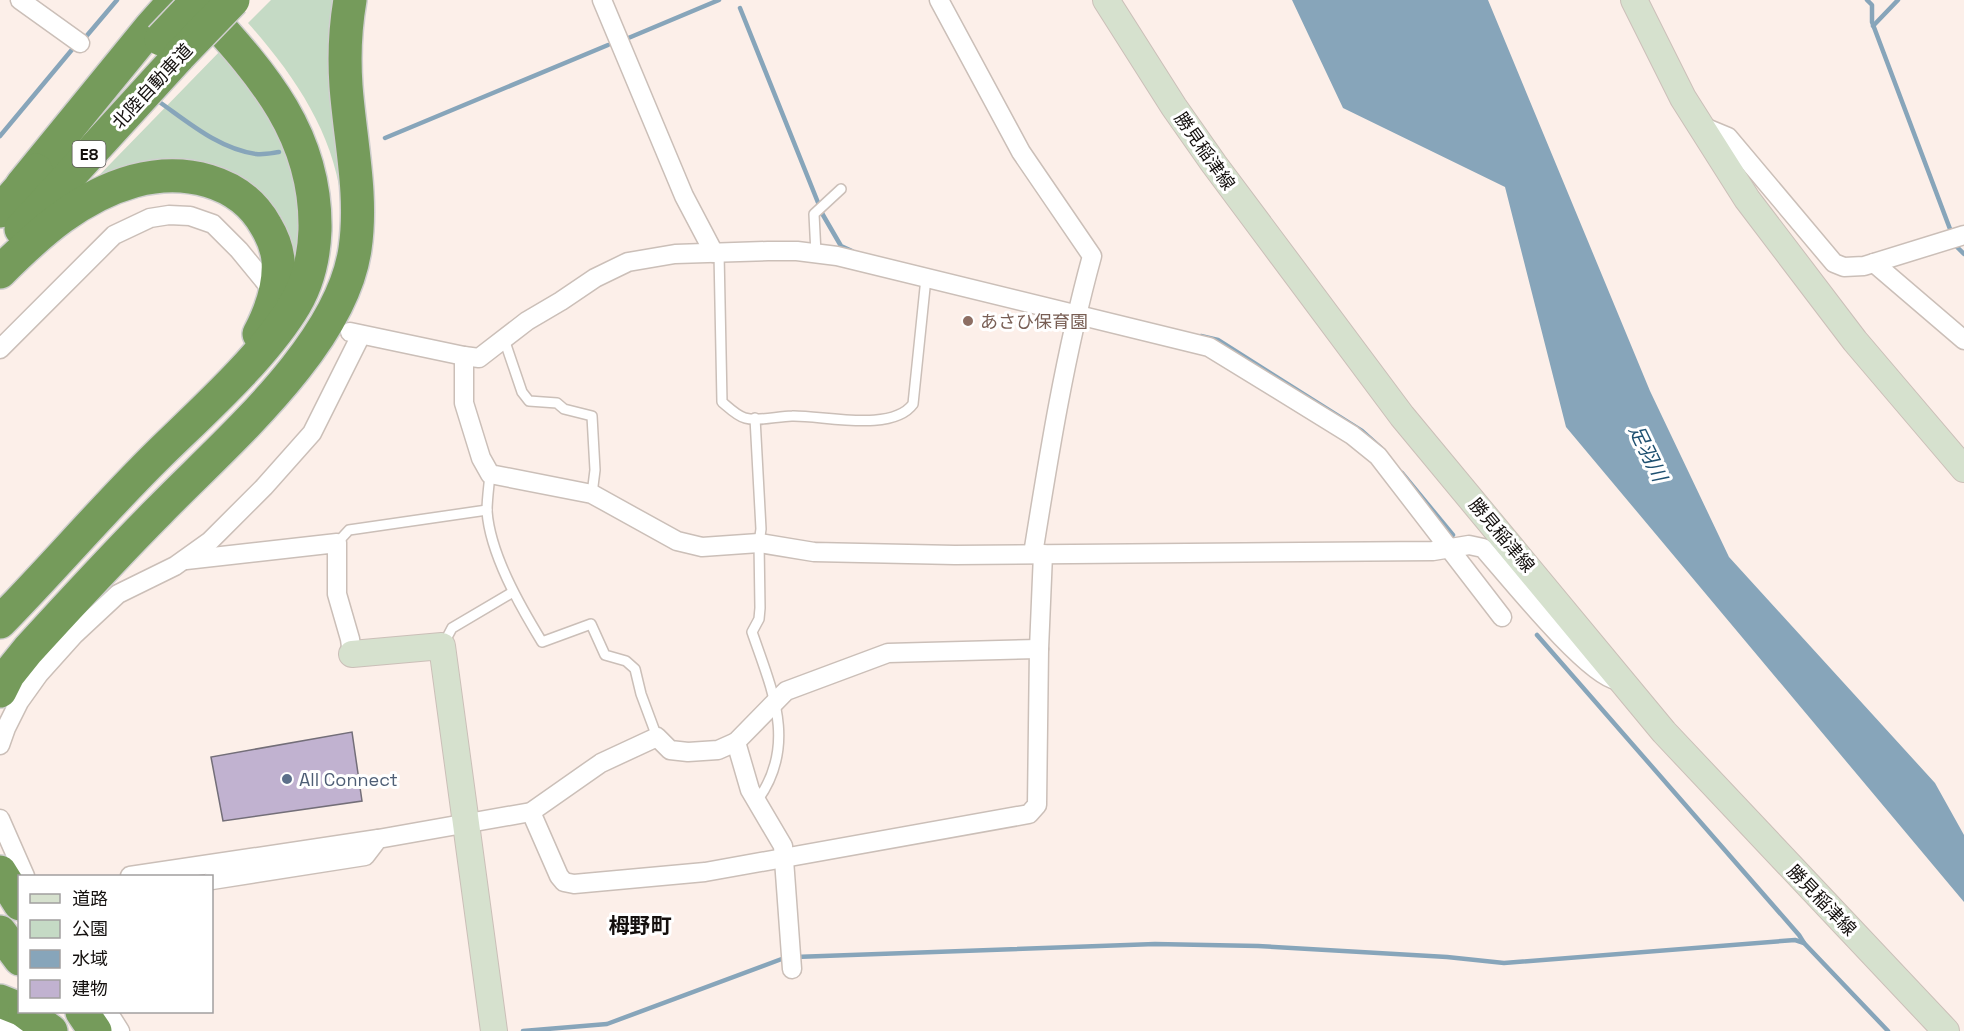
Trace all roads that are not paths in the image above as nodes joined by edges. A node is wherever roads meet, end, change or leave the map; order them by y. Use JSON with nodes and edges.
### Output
{"nodes":[{"id":1,"x":20,"y":0,"type":"edge"},
{"id":2,"x":175,"y":0,"type":"edge"},
{"id":3,"x":196,"y":0,"type":"edge"},
{"id":4,"x":218,"y":0,"type":"edge"},
{"id":5,"x":233,"y":0,"type":"edge"},
{"id":6,"x":350,"y":0,"type":"edge"},
{"id":7,"x":602,"y":0,"type":"edge"},
{"id":8,"x":939,"y":0,"type":"edge"},
{"id":9,"x":1106,"y":0,"type":"edge"},
{"id":10,"x":1634,"y":0,"type":"edge"},
{"id":11,"x":164,"y":40,"type":"junction"},
{"id":12,"x":80,"y":43,"type":"dead end"},
{"id":13,"x":1699,"y":125,"type":"junction"},
{"id":14,"x":841,"y":189,"type":"dead end"},
{"id":15,"x":0,"y":212,"type":"edge"},
{"id":16,"x":1964,"y":235,"type":"edge"},
{"id":17,"x":0,"y":253,"type":"edge"},
{"id":18,"x":716,"y":253,"type":"junction"},
{"id":19,"x":816,"y":254,"type":"junction"},
{"id":20,"x":1874,"y":263,"type":"junction"},
{"id":21,"x":0,"y":272,"type":"edge"},
{"id":22,"x":926,"y":278,"type":"junction"},
{"id":23,"x":266,"y":283,"type":"dead end"},
{"id":24,"x":1078,"y":310,"type":"junction"},
{"id":25,"x":504,"y":339,"type":"junction"},
{"id":26,"x":1964,"y":340,"type":"edge"},
{"id":27,"x":0,"y":349,"type":"edge"},
{"id":28,"x":464,"y":356,"type":"junction"},
{"id":29,"x":211,"y":402,"type":"junction"},
{"id":30,"x":755,"y":418,"type":"junction"},
{"id":31,"x":240,"y":428,"type":"junction"},
{"id":32,"x":1964,"y":469,"type":"edge"},
{"id":33,"x":490,"y":474,"type":"junction"},
{"id":34,"x":122,"y":491,"type":"junction"},
{"id":35,"x":592,"y":494,"type":"junction"},
{"id":36,"x":487,"y":510,"type":"junction"},
{"id":37,"x":150,"y":519,"type":"junction"},
{"id":38,"x":337,"y":543,"type":"junction"},
{"id":39,"x":759,"y":543,"type":"junction"},
{"id":40,"x":1447,"y":548,"type":"junction"},
{"id":41,"x":1038,"y":554,"type":"junction"},
{"id":42,"x":183,"y":560,"type":"junction"},
{"id":43,"x":513,"y":592,"type":"junction"},
{"id":44,"x":0,"y":594,"type":"edge"},
{"id":45,"x":1502,"y":617,"type":"dead end"},
{"id":46,"x":0,"y":622,"type":"edge"},
{"id":47,"x":442,"y":646,"type":"junction"},
{"id":48,"x":0,"y":648,"type":"edge"},
{"id":49,"x":1040,"y":650,"type":"junction"},
{"id":50,"x":352,"y":654,"type":"joint"},
{"id":51,"x":1623,"y":682,"type":"junction"},
{"id":52,"x":0,"y":691,"type":"edge"},
{"id":53,"x":776,"y":700,"type":"junction"},
{"id":54,"x":657,"y":736,"type":"junction"},
{"id":55,"x":736,"y":742,"type":"junction"},
{"id":56,"x":0,"y":745,"type":"edge"},
{"id":57,"x":757,"y":801,"type":"junction"},
{"id":58,"x":531,"y":812,"type":"junction"},
{"id":59,"x":0,"y":819,"type":"edge"},
{"id":60,"x":466,"y":824,"type":"junction"},
{"id":61,"x":378,"y":839,"type":"junction"},
{"id":62,"x":784,"y":857,"type":"junction"},
{"id":63,"x":0,"y":872,"type":"edge"},
{"id":64,"x":25,"y":875,"type":"edge"},
{"id":65,"x":137,"y":875,"type":"edge"},
{"id":66,"x":213,"y":880,"type":"edge"},
{"id":67,"x":0,"y":896,"type":"edge"},
{"id":68,"x":18,"y":901,"type":"edge"},
{"id":69,"x":18,"y":920,"type":"edge"},
{"id":70,"x":0,"y":932,"type":"edge"},
{"id":71,"x":18,"y":956,"type":"edge"},
{"id":72,"x":792,"y":961,"type":"dead end"},
{"id":73,"x":0,"y":1001,"type":"edge"},
{"id":74,"x":18,"y":1008,"type":"edge"},
{"id":75,"x":28,"y":1013,"type":"edge"},
{"id":76,"x":57,"y":1013,"type":"edge"},
{"id":77,"x":83,"y":1013,"type":"edge"},
{"id":78,"x":109,"y":1013,"type":"edge"},
{"id":79,"x":0,"y":1022,"type":"edge"},
{"id":80,"x":494,"y":1029,"type":"edge"},
{"id":81,"x":17,"y":1031,"type":"edge"},
{"id":82,"x":51,"y":1031,"type":"edge"},
{"id":83,"x":69,"y":1031,"type":"edge"},
{"id":84,"x":95,"y":1031,"type":"edge"},
{"id":85,"x":120,"y":1031,"type":"edge"},
{"id":86,"x":1946,"y":1031,"type":"edge"}],
"edges":[{"from":1,"to":12,"type":"street"},
{"from":2,"to":11,"type":"highway"},
{"from":3,"to":11,"type":"highway","name":"北陸自動車道","number":"E8","bridge":true},
{"from":3,"to":29,"type":"highway"},
{"from":4,"to":31,"type":"highway"},
{"from":5,"to":11,"type":"highway","name":"北陸自動車道","number":"E8","bridge":true},
{"from":6,"to":31,"type":"highway"},
{"from":7,"to":18,"type":"street"},
{"from":8,"to":24,"type":"street"},
{"from":9,"to":51,"type":"main road","name":"勝見稲津線"},
{"from":10,"to":13,"type":"main road"},
{"from":11,"to":15,"type":"highway","name":"北陸自動車道","number":"E8"},
{"from":11,"to":17,"type":"highway","name":"北陸自動車道","number":"E8"},
{"from":13,"to":20,"type":"street"},
{"from":13,"to":32,"type":"main road"},
{"from":14,"to":19,"type":"lane"},
{"from":16,"to":20,"type":"street"},
{"from":18,"to":19,"type":"street"},
{"from":18,"to":25,"type":"street"},
{"from":18,"to":30,"type":"lane"},
{"from":19,"to":22,"type":"street"},
{"from":20,"to":26,"type":"street"},
{"from":21,"to":29,"type":"highway"},
{"from":22,"to":24,"type":"street"},
{"from":22,"to":30,"type":"lane"},
{"from":23,"to":27,"type":"street"},
{"from":24,"to":40,"type":"street"},
{"from":24,"to":41,"type":"street"},
{"from":25,"to":28,"type":"street"},
{"from":25,"to":35,"type":"lane"},
{"from":28,"to":33,"type":"street"},
{"from":28,"to":42,"type":"street"},
{"from":29,"to":34,"type":"highway"},
{"from":30,"to":39,"type":"lane"},
{"from":31,"to":37,"type":"highway"},
{"from":33,"to":35,"type":"street"},
{"from":33,"to":36,"type":"lane"},
{"from":34,"to":44,"type":"highway"},
{"from":34,"to":46,"type":"highway"},
{"from":35,"to":39,"type":"street"},
{"from":36,"to":38,"type":"lane"},
{"from":36,"to":43,"type":"lane"},
{"from":37,"to":48,"type":"highway"},
{"from":37,"to":52,"type":"highway"},
{"from":38,"to":42,"type":"street"},
{"from":38,"to":50,"type":"street"},
{"from":39,"to":41,"type":"street"},
{"from":39,"to":53,"type":"lane"},
{"from":40,"to":41,"type":"street"},
{"from":40,"to":45,"type":"street"},
{"from":40,"to":51,"type":"street"},
{"from":41,"to":49,"type":"street"},
{"from":42,"to":56,"type":"street"},
{"from":43,"to":47,"type":"lane"},
{"from":43,"to":54,"type":"lane"},
{"from":47,"to":50,"type":"main road"},
{"from":47,"to":60,"type":"main road"},
{"from":49,"to":53,"type":"street"},
{"from":49,"to":62,"type":"street"},
{"from":51,"to":86,"type":"main road","name":"勝見稲津線"},
{"from":53,"to":55,"type":"street"},
{"from":53,"to":57,"type":"lane"},
{"from":54,"to":55,"type":"street"},
{"from":54,"to":58,"type":"street"},
{"from":55,"to":57,"type":"street"},
{"from":57,"to":62,"type":"street"},
{"from":58,"to":60,"type":"street"},
{"from":58,"to":62,"type":"street"},
{"from":59,"to":64,"type":"street"},
{"from":60,"to":61,"type":"street"},
{"from":60,"to":80,"type":"main road"},
{"from":61,"to":65,"type":"street"},
{"from":61,"to":66,"type":"street"},
{"from":62,"to":72,"type":"street"},
{"from":63,"to":68,"type":"highway"},
{"from":67,"to":69,"type":"highway"},
{"from":70,"to":71,"type":"highway"},
{"from":73,"to":74,"type":"highway"},
{"from":75,"to":82,"type":"highway"},
{"from":76,"to":83,"type":"highway"},
{"from":77,"to":84,"type":"highway"},
{"from":78,"to":85,"type":"street"},
{"from":79,"to":81,"type":"street"}]}
